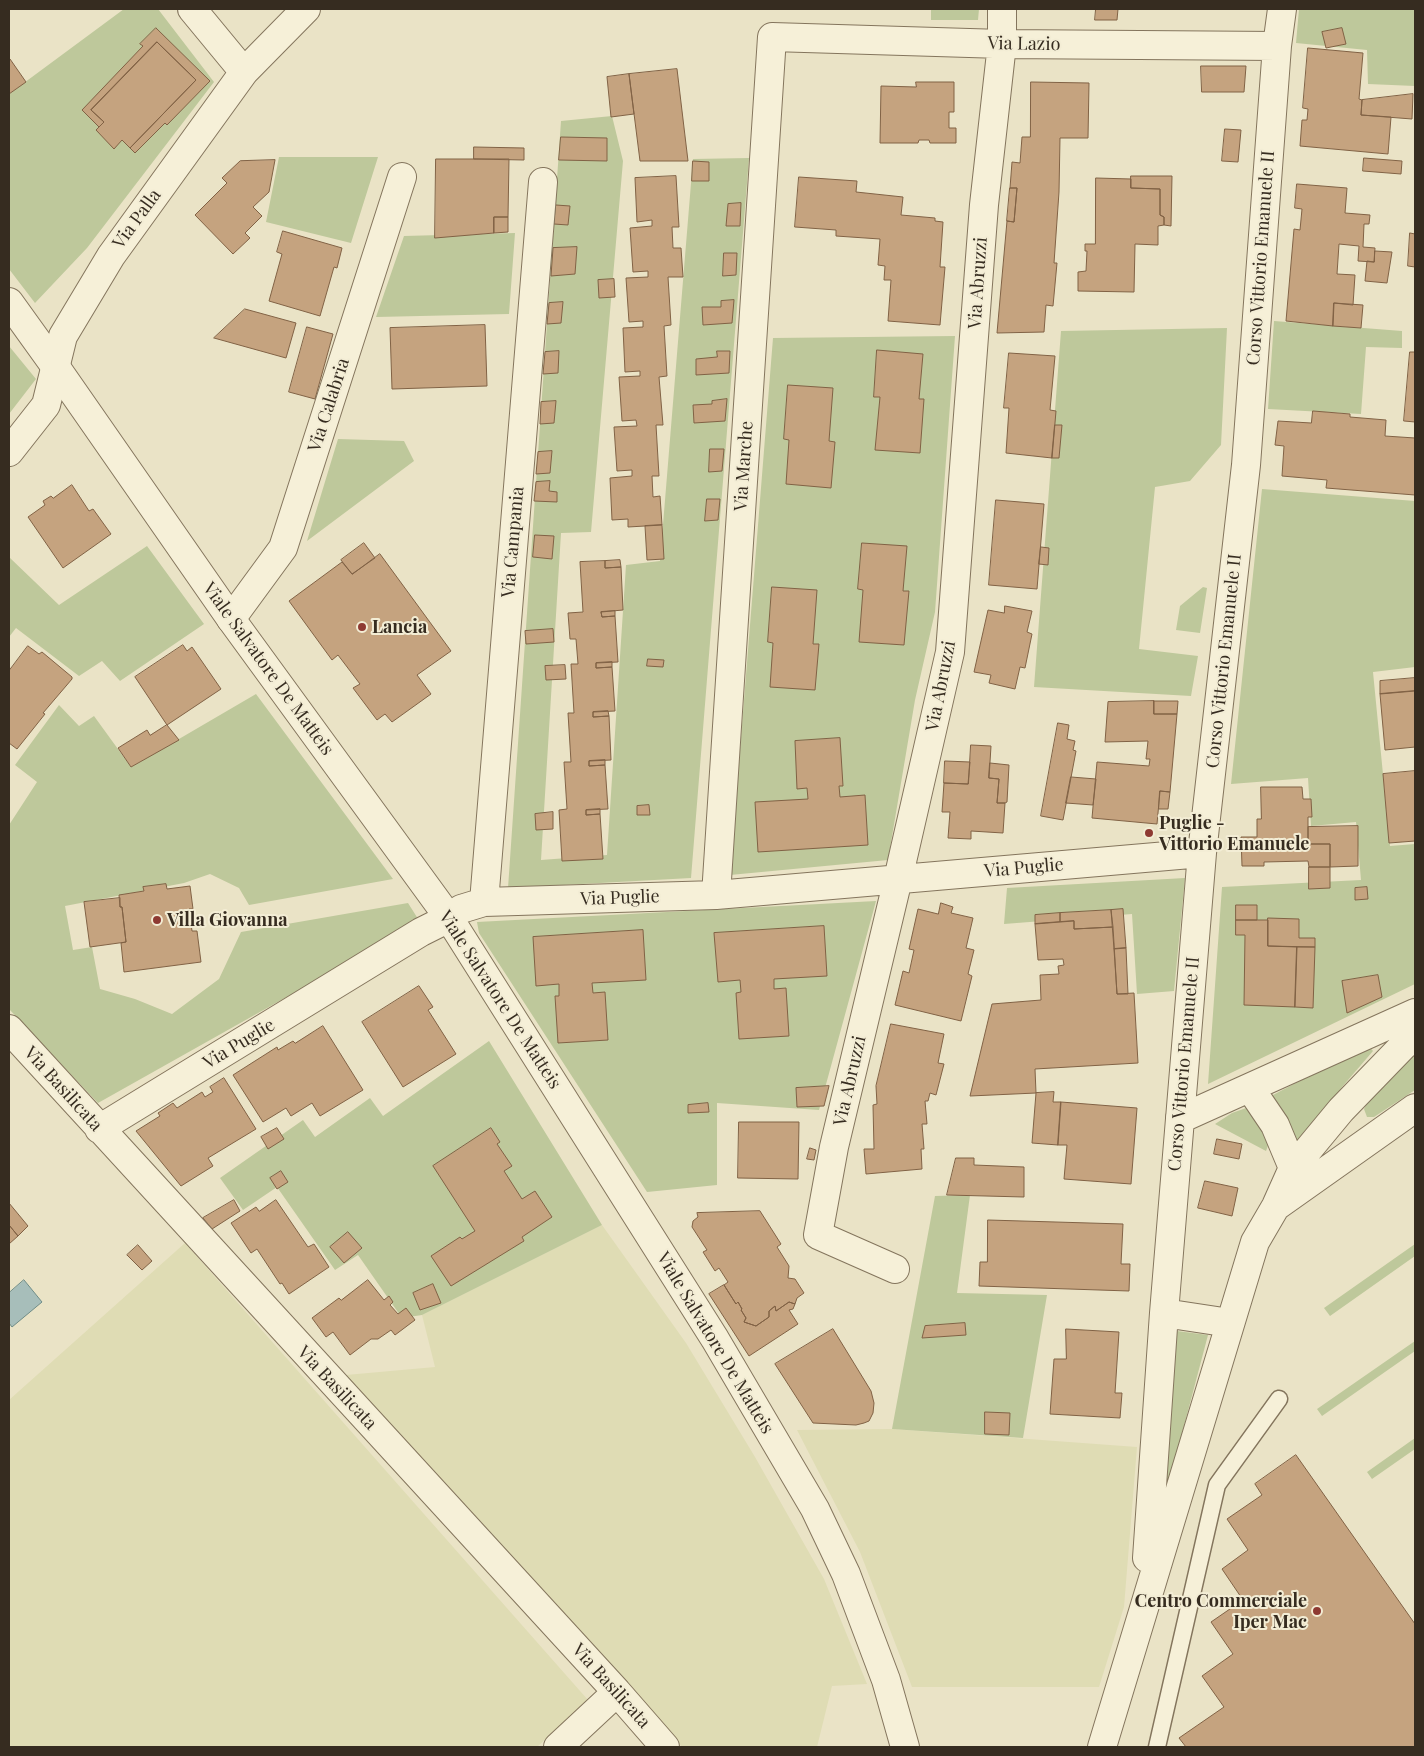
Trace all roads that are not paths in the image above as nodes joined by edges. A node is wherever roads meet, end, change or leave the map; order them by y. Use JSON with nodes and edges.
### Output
{"nodes":[{"id":1,"x":192,"y":9,"type":"edge"},
{"id":2,"x":306,"y":9,"type":"edge"},
{"id":3,"x":1002,"y":9,"type":"edge"},
{"id":4,"x":1282,"y":9,"type":"edge"},
{"id":5,"x":772,"y":37,"type":"joint"},
{"id":6,"x":1002,"y":44,"type":"junction"},
{"id":7,"x":1276,"y":46,"type":"junction"},
{"id":8,"x":244,"y":72,"type":"junction"},
{"id":9,"x":402,"y":177,"type":"dead end"},
{"id":10,"x":543,"y":182,"type":"dead end"},
{"id":11,"x":9,"y":302,"type":"edge"},
{"id":12,"x":55,"y":366,"type":"junction"},
{"id":13,"x":9,"y":452,"type":"edge"},
{"id":14,"x":230,"y":619,"type":"junction"},
{"id":15,"x":1202,"y":853,"type":"junction"},
{"id":16,"x":898,"y":879,"type":"junction"},
{"id":17,"x":716,"y":894,"type":"junction"},
{"id":18,"x":484,"y":902,"type":"junction"},
{"id":19,"x":449,"y":918,"type":"junction"},
{"id":20,"x":1415,"y":1013,"type":"edge"},
{"id":21,"x":9,"y":1029,"type":"edge"},
{"id":22,"x":1415,"y":1036,"type":"edge"},
{"id":23,"x":1250,"y":1088,"type":"junction"},
{"id":24,"x":1415,"y":1108,"type":"edge"},
{"id":25,"x":1180,"y":1119,"type":"junction"},
{"id":26,"x":99,"y":1129,"type":"junction"},
{"id":27,"x":1293,"y":1168,"type":"junction"},
{"id":28,"x":1276,"y":1206,"type":"junction"},
{"id":29,"x":895,"y":1270,"type":"dead end"},
{"id":30,"x":1164,"y":1313,"type":"junction"},
{"id":31,"x":1230,"y":1323,"type":"junction"},
{"id":32,"x":1279,"y":1399,"type":"dead end"},
{"id":33,"x":1144,"y":1604,"type":"junction"},
{"id":34,"x":617,"y":1692,"type":"junction"},
{"id":35,"x":558,"y":1747,"type":"edge"},
{"id":36,"x":665,"y":1747,"type":"edge"},
{"id":37,"x":905,"y":1747,"type":"edge"},
{"id":38,"x":1102,"y":1747,"type":"edge"},
{"id":39,"x":1157,"y":1747,"type":"edge"}],
"edges":[{"from":1,"to":8,"type":"street"},
{"from":2,"to":8,"type":"street","name":"Via Palla"},
{"from":3,"to":6,"type":"street","name":"Via Abruzzi"},
{"from":4,"to":7,"type":"street","name":"Corso Vittorio Emanuele II"},
{"from":5,"to":6,"type":"street","name":"Via Lazio"},
{"from":5,"to":17,"type":"street","name":"Via Marche"},
{"from":6,"to":7,"type":"street","name":"Via Lazio"},
{"from":6,"to":16,"type":"street","name":"Via Abruzzi"},
{"from":7,"to":15,"type":"street","name":"Corso Vittorio Emanuele II"},
{"from":8,"to":12,"type":"street","name":"Via Palla"},
{"from":9,"to":14,"type":"street","name":"Via Calabria"},
{"from":10,"to":18,"type":"street","name":"Via Campania"},
{"from":11,"to":12,"type":"street","name":"Viale Salvatore De Matteis"},
{"from":12,"to":13,"type":"street","name":"Via Palla"},
{"from":12,"to":14,"type":"street","name":"Viale Salvatore De Matteis"},
{"from":14,"to":19,"type":"street","name":"Viale Salvatore De Matteis"},
{"from":15,"to":16,"type":"street","name":"Via Puglie"},
{"from":15,"to":25,"type":"street","name":"Corso Vittorio Emanuele II"},
{"from":16,"to":17,"type":"street","name":"Via Puglie"},
{"from":16,"to":29,"type":"street","name":"Via Abruzzi"},
{"from":17,"to":18,"type":"street","name":"Via Puglie"},
{"from":18,"to":19,"type":"street","name":"Via Puglie"},
{"from":19,"to":26,"type":"street","name":"Via Puglie"},
{"from":19,"to":37,"type":"street","name":"Viale Salvatore De Matteis"},
{"from":20,"to":23,"type":"street"},
{"from":21,"to":26,"type":"street","name":"Via Basilicata"},
{"from":22,"to":27,"type":"street","name":"Corso Vittorio Emanuele II"},
{"from":23,"to":25,"type":"street"},
{"from":23,"to":27,"type":"street"},
{"from":24,"to":28,"type":"street"},
{"from":25,"to":30,"type":"street","name":"Corso Vittorio Emanuele II"},
{"from":26,"to":34,"type":"street","name":"Via Basilicata"},
{"from":27,"to":28,"type":"street","name":"Corso Vittorio Emanuele II"},
{"from":28,"to":31,"type":"street","name":"Corso Vittorio Emanuele II"},
{"from":30,"to":31,"type":"street"},
{"from":30,"to":33,"type":"street","name":"Corso Vittorio Emanuele II"},
{"from":31,"to":33,"type":"street","name":"Corso Vittorio Emanuele II"},
{"from":32,"to":39,"type":"lane"},
{"from":33,"to":38,"type":"street","name":"Corso Vittorio Emanuele II"},
{"from":34,"to":35,"type":"street"},
{"from":34,"to":36,"type":"street","name":"Via Basilicata"}]}
